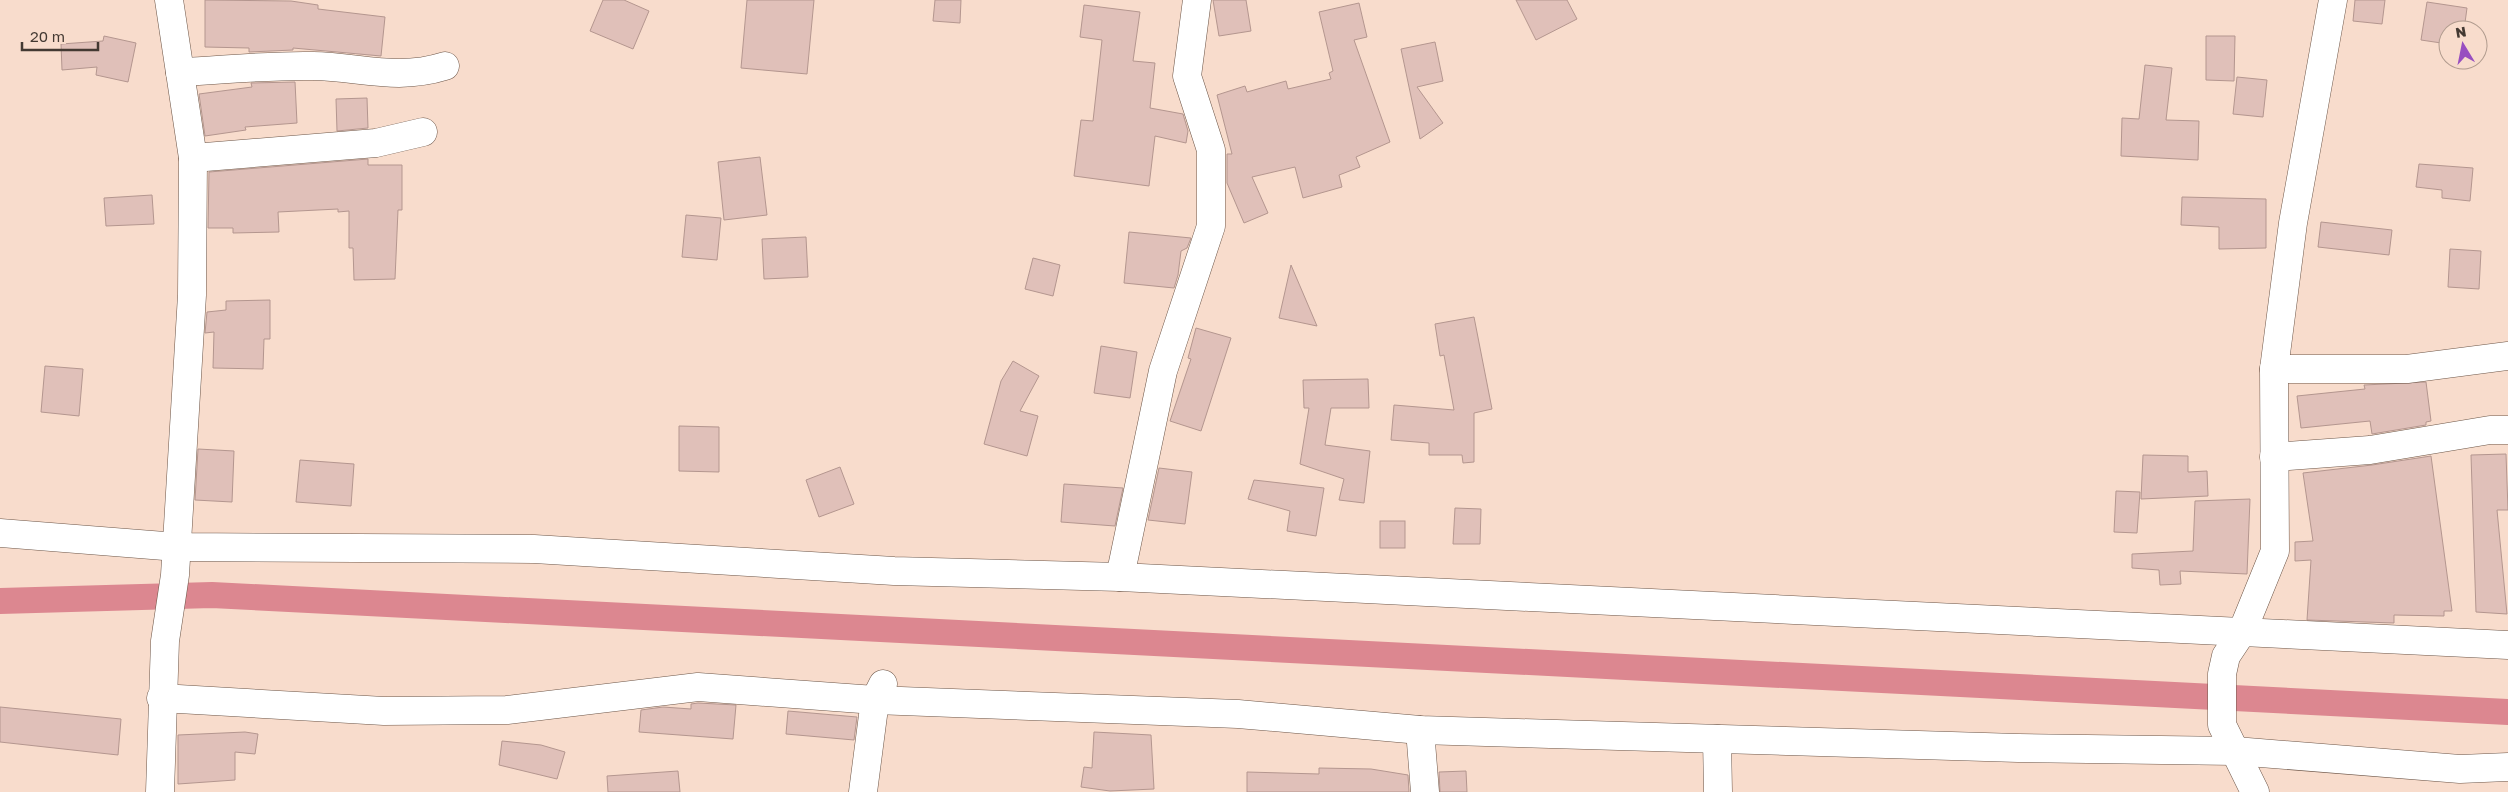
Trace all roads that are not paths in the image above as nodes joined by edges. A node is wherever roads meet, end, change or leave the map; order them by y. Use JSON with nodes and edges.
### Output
{"nodes":[{"id":1,"x":169,"y":0,"type":"edge"},
{"id":2,"x":1196,"y":0,"type":"edge"},
{"id":3,"x":2333,"y":0,"type":"edge"},
{"id":4,"x":445,"y":66,"type":"dead end"},
{"id":5,"x":180,"y":72,"type":"junction"},
{"id":6,"x":424,"y":132,"type":"dead end"},
{"id":7,"x":193,"y":158,"type":"junction"},
{"id":8,"x":2508,"y":356,"type":"edge"},
{"id":9,"x":2274,"y":368,"type":"junction"},
{"id":10,"x":2508,"y":430,"type":"edge"},
{"id":11,"x":2274,"y":457,"type":"junction"},
{"id":12,"x":0,"y":532,"type":"edge"},
{"id":13,"x":177,"y":547,"type":"junction"},
{"id":14,"x":1120,"y":577,"type":"junction"},
{"id":15,"x":2242,"y":632,"type":"junction"},
{"id":16,"x":2508,"y":645,"type":"edge"},
{"id":17,"x":879,"y":692,"type":"junction"},
{"id":18,"x":161,"y":698,"type":"junction"},
{"id":19,"x":1420,"y":730,"type":"junction"},
{"id":20,"x":1717,"y":739,"type":"junction"},
{"id":21,"x":2235,"y":751,"type":"junction"},
{"id":22,"x":2508,"y":767,"type":"edge"},
{"id":23,"x":160,"y":792,"type":"edge"},
{"id":24,"x":863,"y":792,"type":"edge"},
{"id":25,"x":1425,"y":792,"type":"edge"},
{"id":26,"x":1718,"y":792,"type":"edge"},
{"id":27,"x":2255,"y":792,"type":"edge"}],
"edges":[{"from":1,"to":5,"type":"street"},
{"from":2,"to":14,"type":"street"},
{"from":3,"to":9,"type":"street"},
{"from":4,"to":5,"type":"street"},
{"from":5,"to":7,"type":"street"},
{"from":6,"to":7,"type":"street"},
{"from":7,"to":13,"type":"street"},
{"from":8,"to":9,"type":"street"},
{"from":9,"to":11,"type":"street"},
{"from":10,"to":11,"type":"street"},
{"from":11,"to":15,"type":"street"},
{"from":12,"to":13,"type":"street"},
{"from":13,"to":14,"type":"street"},
{"from":13,"to":18,"type":"street"},
{"from":14,"to":15,"type":"street"},
{"from":15,"to":16,"type":"street"},
{"from":15,"to":21,"type":"street"},
{"from":17,"to":18,"type":"street"},
{"from":17,"to":19,"type":"street"},
{"from":17,"to":24,"type":"street"},
{"from":18,"to":23,"type":"street"},
{"from":19,"to":20,"type":"street"},
{"from":19,"to":25,"type":"street"},
{"from":20,"to":21,"type":"street"},
{"from":20,"to":26,"type":"street"},
{"from":21,"to":22,"type":"street"},
{"from":21,"to":27,"type":"street"}]}
